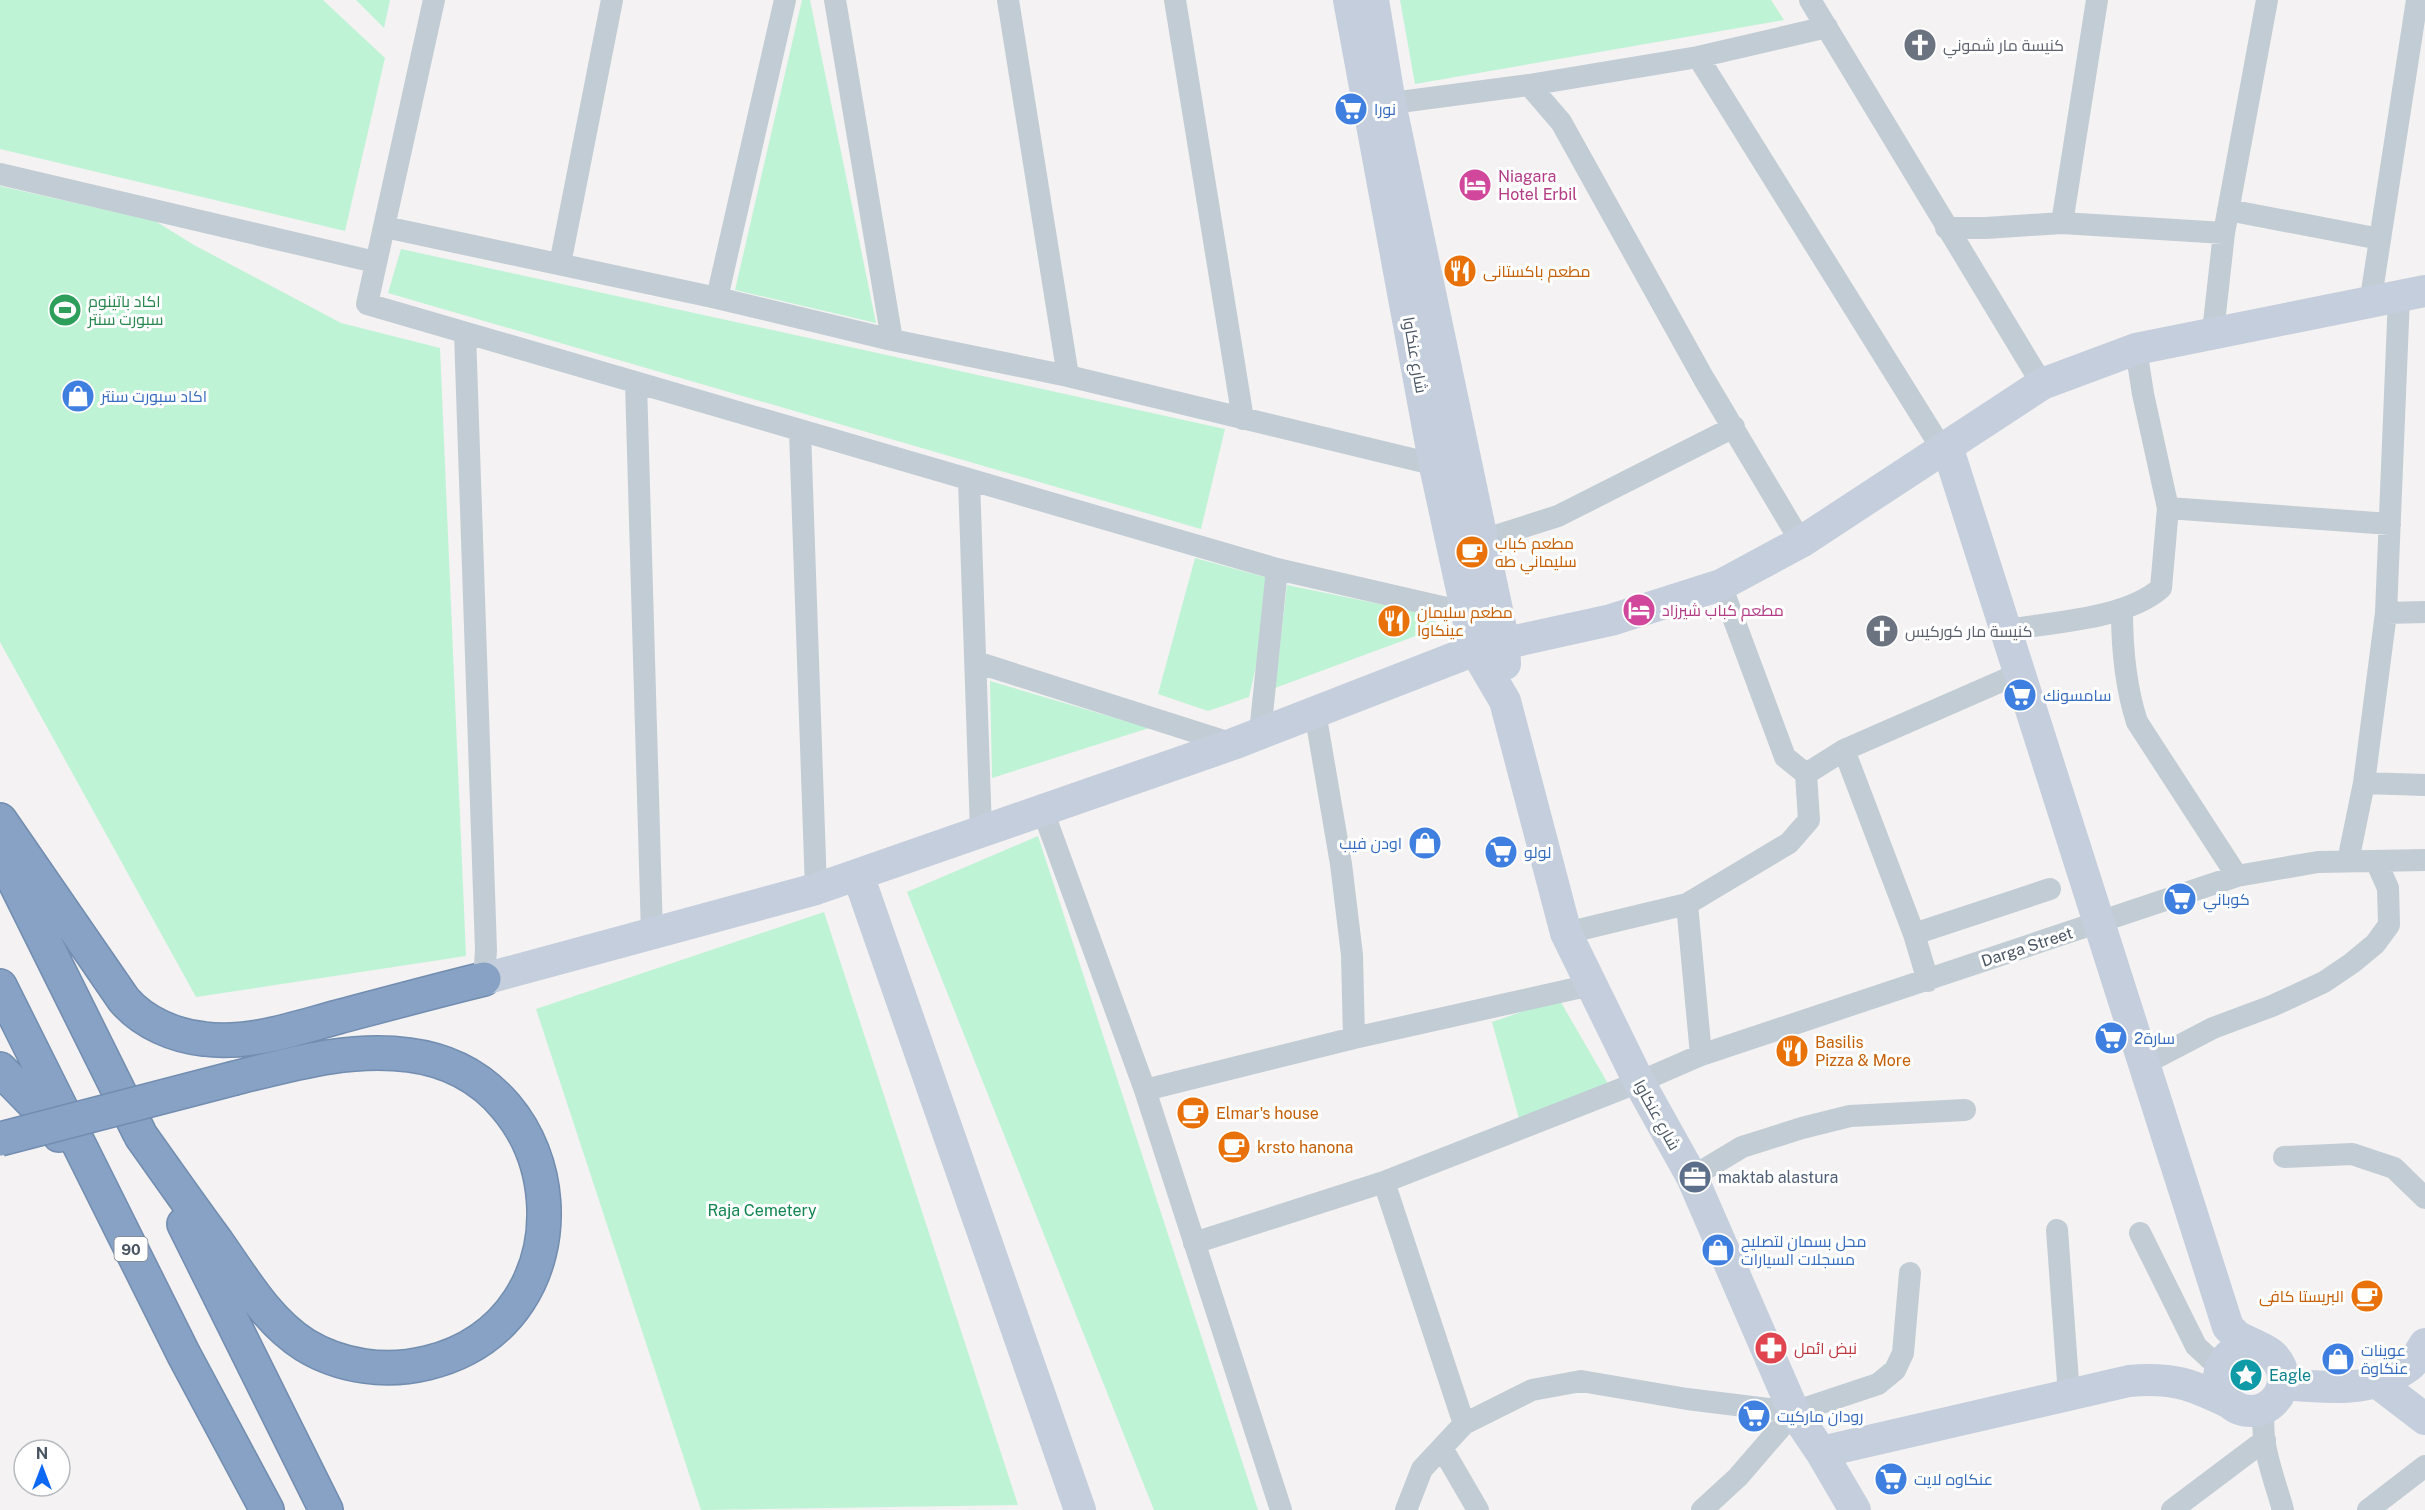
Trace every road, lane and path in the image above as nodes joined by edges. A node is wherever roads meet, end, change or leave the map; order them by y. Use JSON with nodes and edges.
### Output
{"nodes":[{"id":1,"x":434,"y":0,"type":"edge"},
{"id":2,"x":612,"y":0,"type":"edge"},
{"id":3,"x":785,"y":0,"type":"edge"},
{"id":4,"x":835,"y":0,"type":"edge"},
{"id":5,"x":1008,"y":0,"type":"edge"},
{"id":6,"x":1175,"y":0,"type":"edge"},
{"id":7,"x":1349,"y":0,"type":"edge"},
{"id":8,"x":1373,"y":0,"type":"edge"},
{"id":9,"x":1810,"y":0,"type":"edge"},
{"id":10,"x":2097,"y":0,"type":"edge"},
{"id":11,"x":2267,"y":0,"type":"edge"},
{"id":12,"x":2416,"y":0,"type":"edge"},
{"id":13,"x":1827,"y":27,"type":"junction"},
{"id":14,"x":1698,"y":57,"type":"junction"},
{"id":15,"x":1529,"y":85,"type":"junction"},
{"id":16,"x":1380,"y":105,"type":"junction"},
{"id":17,"x":0,"y":174,"type":"edge"},
{"id":18,"x":2228,"y":210,"type":"junction"},
{"id":19,"x":2062,"y":223,"type":"junction"},
{"id":20,"x":384,"y":227,"type":"junction"},
{"id":21,"x":1946,"y":228,"type":"junction"},
{"id":22,"x":2224,"y":233,"type":"junction"},
{"id":23,"x":2380,"y":239,"type":"junction"},
{"id":24,"x":375,"y":261,"type":"junction"},
{"id":25,"x":560,"y":264,"type":"junction"},
{"id":26,"x":717,"y":298,"type":"junction"},
{"id":27,"x":2398,"y":298,"type":"edge"},
{"id":28,"x":2213,"y":332,"type":"junction"},
{"id":29,"x":465,"y":333,"type":"junction"},
{"id":30,"x":892,"y":340,"type":"junction"},
{"id":31,"x":2136,"y":349,"type":"junction"},
{"id":32,"x":1068,"y":376,"type":"junction"},
{"id":33,"x":636,"y":383,"type":"junction"},
{"id":34,"x":2042,"y":384,"type":"junction"},
{"id":35,"x":1243,"y":419,"type":"junction"},
{"id":36,"x":1734,"y":427,"type":"junction"},
{"id":37,"x":800,"y":431,"type":"junction"},
{"id":38,"x":1944,"y":448,"type":"junction"},
{"id":39,"x":1435,"y":466,"type":"junction"},
{"id":40,"x":1468,"y":470,"type":"junction"},
{"id":41,"x":969,"y":480,"type":"junction"},
{"id":42,"x":2168,"y":508,"type":"junction"},
{"id":43,"x":2391,"y":524,"type":"junction"},
{"id":44,"x":1801,"y":542,"type":"junction"},
{"id":45,"x":1468,"y":545,"type":"junction"},
{"id":46,"x":1277,"y":569,"type":"junction"},
{"id":47,"x":1721,"y":585,"type":"junction"},
{"id":48,"x":2122,"y":611,"type":"junction"},
{"id":49,"x":2425,"y":612,"type":"edge"},
{"id":50,"x":1468,"y":613,"type":"junction"},
{"id":51,"x":2386,"y":613,"type":"junction"},
{"id":52,"x":2007,"y":630,"type":"junction"},
{"id":53,"x":1490,"y":647,"type":"junction"},
{"id":54,"x":976,"y":662,"type":"junction"},
{"id":55,"x":2020,"y":673,"type":"junction"},
{"id":56,"x":1315,"y":712,"type":"junction"},
{"id":57,"x":1247,"y":738,"type":"junction"},
{"id":58,"x":1844,"y":750,"type":"junction"},
{"id":59,"x":1806,"y":774,"type":"junction"},
{"id":60,"x":2364,"y":783,"type":"junction"},
{"id":61,"x":2425,"y":785,"type":"edge"},
{"id":62,"x":1043,"y":811,"type":"junction"},
{"id":63,"x":0,"y":820,"type":"edge"},
{"id":64,"x":981,"y":831,"type":"junction"},
{"id":65,"x":0,"y":852,"type":"edge"},
{"id":66,"x":2425,"y":860,"type":"edge"},
{"id":67,"x":2348,"y":861,"type":"junction"},
{"id":68,"x":2376,"y":861,"type":"junction"},
{"id":69,"x":858,"y":875,"type":"junction"},
{"id":70,"x":2237,"y":876,"type":"junction"},
{"id":71,"x":816,"y":889,"type":"junction"},
{"id":72,"x":2050,"y":889,"type":"dead end"},
{"id":73,"x":1687,"y":904,"type":"junction"},
{"id":74,"x":2100,"y":923,"type":"junction"},
{"id":75,"x":1566,"y":933,"type":"junction"},
{"id":76,"x":652,"y":934,"type":"junction"},
{"id":77,"x":1914,"y":934,"type":"junction"},
{"id":78,"x":484,"y":979,"type":"junction"},
{"id":79,"x":1928,"y":981,"type":"junction"},
{"id":80,"x":1591,"y":985,"type":"junction"},
{"id":81,"x":0,"y":986,"type":"edge"},
{"id":82,"x":1354,"y":1038,"type":"junction"},
{"id":83,"x":1701,"y":1056,"type":"junction"},
{"id":84,"x":2144,"y":1064,"type":"junction"},
{"id":85,"x":0,"y":1069,"type":"edge"},
{"id":86,"x":1639,"y":1082,"type":"junction"},
{"id":87,"x":1145,"y":1090,"type":"junction"},
{"id":88,"x":1965,"y":1110,"type":"dead end"},
{"id":89,"x":141,"y":1136,"type":"junction"},
{"id":90,"x":0,"y":1138,"type":"edge"},
{"id":91,"x":2284,"y":1157,"type":"dead end"},
{"id":92,"x":1692,"y":1177,"type":"junction"},
{"id":93,"x":1384,"y":1182,"type":"junction"},
{"id":94,"x":2425,"y":1198,"type":"edge"},
{"id":95,"x":2057,"y":1230,"type":"dead end"},
{"id":96,"x":2140,"y":1233,"type":"dead end"},
{"id":97,"x":1194,"y":1243,"type":"junction"},
{"id":98,"x":1910,"y":1273,"type":"dead end"},
{"id":99,"x":2425,"y":1344,"type":"edge"},
{"id":100,"x":2265,"y":1350,"type":"junction"},
{"id":101,"x":184,"y":1355,"type":"junction"},
{"id":102,"x":2221,"y":1369,"type":"junction"},
{"id":103,"x":2378,"y":1383,"type":"junction"},
{"id":104,"x":2069,"y":1395,"type":"junction"},
{"id":105,"x":2275,"y":1396,"type":"junction"},
{"id":106,"x":2230,"y":1403,"type":"junction"},
{"id":107,"x":1794,"y":1412,"type":"junction"},
{"id":108,"x":2425,"y":1419,"type":"edge"},
{"id":109,"x":1464,"y":1424,"type":"junction"},
{"id":110,"x":2265,"y":1440,"type":"junction"},
{"id":111,"x":1442,"y":1448,"type":"junction"},
{"id":112,"x":1821,"y":1452,"type":"junction"},
{"id":113,"x":2425,"y":1466,"type":"edge"},
{"id":114,"x":267,"y":1510,"type":"edge"},
{"id":115,"x":326,"y":1510,"type":"edge"},
{"id":116,"x":1080,"y":1510,"type":"edge"},
{"id":117,"x":1281,"y":1510,"type":"edge"},
{"id":118,"x":1406,"y":1510,"type":"edge"},
{"id":119,"x":1478,"y":1510,"type":"edge"},
{"id":120,"x":1702,"y":1510,"type":"edge"},
{"id":121,"x":1855,"y":1510,"type":"edge"},
{"id":122,"x":2172,"y":1510,"type":"edge"},
{"id":123,"x":2283,"y":1510,"type":"edge"},
{"id":124,"x":2368,"y":1510,"type":"edge"}],
"edges":[{"from":1,"to":20,"type":"street"},
{"from":2,"to":25,"type":"street"},
{"from":3,"to":26,"type":"street"},
{"from":4,"to":30,"type":"street"},
{"from":5,"to":32,"type":"street"},
{"from":6,"to":35,"type":"street"},
{"from":7,"to":16,"type":"street","name":"شارع عنكاوا"},
{"from":8,"to":16,"type":"street","name":"شارع عنكاوا"},
{"from":9,"to":13,"type":"street"},
{"from":10,"to":19,"type":"street"},
{"from":11,"to":18,"type":"street"},
{"from":12,"to":23,"type":"street"},
{"from":13,"to":14,"type":"street"},
{"from":13,"to":21,"type":"street"},
{"from":14,"to":15,"type":"street"},
{"from":14,"to":38,"type":"street"},
{"from":15,"to":16,"type":"street"},
{"from":15,"to":36,"type":"street"},
{"from":16,"to":39,"type":"street","name":"شارع عنكاوا"},
{"from":16,"to":40,"type":"street","name":"شارع عنكاوا"},
{"from":17,"to":24,"type":"street"},
{"from":18,"to":22,"type":"street"},
{"from":18,"to":23,"type":"street"},
{"from":19,"to":21,"type":"street"},
{"from":19,"to":22,"type":"street"},
{"from":20,"to":24,"type":"street"},
{"from":20,"to":25,"type":"street"},
{"from":21,"to":34,"type":"street"},
{"from":22,"to":28,"type":"street"},
{"from":23,"to":27,"type":"street"},
{"from":24,"to":29,"type":"street"},
{"from":25,"to":26,"type":"street"},
{"from":26,"to":30,"type":"street"},
{"from":27,"to":28,"type":"street"},
{"from":27,"to":43,"type":"street"},
{"from":28,"to":31,"type":"street"},
{"from":29,"to":33,"type":"street"},
{"from":29,"to":78,"type":"street"},
{"from":30,"to":32,"type":"street"},
{"from":31,"to":34,"type":"street"},
{"from":31,"to":42,"type":"street"},
{"from":32,"to":35,"type":"street"},
{"from":33,"to":37,"type":"street"},
{"from":33,"to":76,"type":"street"},
{"from":34,"to":38,"type":"street"},
{"from":35,"to":39,"type":"street"},
{"from":36,"to":44,"type":"street"},
{"from":36,"to":45,"type":"street"},
{"from":37,"to":41,"type":"street"},
{"from":37,"to":71,"type":"street"},
{"from":38,"to":44,"type":"street"},
{"from":38,"to":52,"type":"street"},
{"from":39,"to":40,"type":"street"},
{"from":39,"to":45,"type":"street","name":"شارع عنكاوا"},
{"from":40,"to":45,"type":"street","name":"شارع عنكاوا"},
{"from":41,"to":46,"type":"street"},
{"from":41,"to":54,"type":"street"},
{"from":42,"to":43,"type":"street"},
{"from":42,"to":48,"type":"street"},
{"from":43,"to":51,"type":"street"},
{"from":44,"to":47,"type":"street"},
{"from":45,"to":50,"type":"street","name":"شارع عنكاوا"},
{"from":45,"to":53,"type":"street","name":"شارع عنكاوا"},
{"from":46,"to":50,"type":"street"},
{"from":46,"to":57,"type":"street"},
{"from":47,"to":53,"type":"street"},
{"from":47,"to":59,"type":"street"},
{"from":48,"to":52,"type":"street"},
{"from":48,"to":70,"type":"street"},
{"from":49,"to":51,"type":"street"},
{"from":50,"to":53,"type":"street","name":"شارع عنكاوا"},
{"from":51,"to":60,"type":"street"},
{"from":52,"to":55,"type":"street"},
{"from":53,"to":56,"type":"street"},
{"from":53,"to":75,"type":"street","name":"شارع عنكاوا"},
{"from":54,"to":57,"type":"street"},
{"from":54,"to":64,"type":"street"},
{"from":55,"to":58,"type":"street"},
{"from":55,"to":74,"type":"street"},
{"from":56,"to":57,"type":"street"},
{"from":56,"to":82,"type":"street"},
{"from":57,"to":62,"type":"street"},
{"from":58,"to":59,"type":"street"},
{"from":58,"to":77,"type":"street"},
{"from":59,"to":73,"type":"street"},
{"from":60,"to":61,"type":"street"},
{"from":60,"to":67,"type":"street"},
{"from":62,"to":64,"type":"street"},
{"from":62,"to":87,"type":"street"},
{"from":63,"to":78,"type":"highway"},
{"from":64,"to":69,"type":"street"},
{"from":65,"to":89,"type":"highway"},
{"from":66,"to":68,"type":"street","name":"Darga Street"},
{"from":67,"to":68,"type":"street","name":"Darga Street"},
{"from":67,"to":70,"type":"street","name":"Darga Street"},
{"from":68,"to":84,"type":"street"},
{"from":69,"to":71,"type":"street"},
{"from":69,"to":116,"type":"street"},
{"from":70,"to":74,"type":"street","name":"Darga Street"},
{"from":71,"to":76,"type":"street"},
{"from":72,"to":77,"type":"street"},
{"from":73,"to":75,"type":"street"},
{"from":73,"to":83,"type":"street"},
{"from":74,"to":79,"type":"street","name":"Darga Street"},
{"from":74,"to":84,"type":"street"},
{"from":75,"to":80,"type":"street","name":"شارع عنكاوا"},
{"from":76,"to":78,"type":"street"},
{"from":77,"to":79,"type":"street"},
{"from":79,"to":83,"type":"street","name":"Darga Street"},
{"from":80,"to":82,"type":"street"},
{"from":80,"to":86,"type":"street","name":"شارع عنكاوا"},
{"from":81,"to":101,"type":"highway","number":"90"},
{"from":82,"to":87,"type":"street"},
{"from":83,"to":86,"type":"street","name":"Darga Street"},
{"from":84,"to":100,"type":"street"},
{"from":85,"to":101,"type":"highway"},
{"from":86,"to":92,"type":"street","name":"شارع عنكاوا"},
{"from":86,"to":93,"type":"street","name":"Darga Street"},
{"from":87,"to":97,"type":"street"},
{"from":88,"to":92,"type":"street"},
{"from":89,"to":90,"type":"highway","bridge":true},
{"from":89,"to":115,"type":"highway"},
{"from":91,"to":94,"type":"street"},
{"from":92,"to":107,"type":"street","name":"شارع عنكاوا"},
{"from":93,"to":97,"type":"street","name":"Darga Street"},
{"from":93,"to":109,"type":"street"},
{"from":95,"to":104,"type":"street"},
{"from":96,"to":102,"type":"street"},
{"from":97,"to":117,"type":"street"},
{"from":98,"to":107,"type":"street"},
{"from":99,"to":103,"type":"street"},
{"from":100,"to":102,"type":"street"},
{"from":100,"to":105,"type":"street"},
{"from":101,"to":114,"type":"highway","number":"90"},
{"from":102,"to":106,"type":"street"},
{"from":103,"to":105,"type":"street"},
{"from":103,"to":108,"type":"street"},
{"from":104,"to":106,"type":"street"},
{"from":104,"to":112,"type":"street"},
{"from":105,"to":106,"type":"street"},
{"from":105,"to":110,"type":"street"},
{"from":107,"to":109,"type":"street"},
{"from":107,"to":112,"type":"street","name":"شارع عنكاوا"},
{"from":107,"to":120,"type":"street"},
{"from":109,"to":111,"type":"street"},
{"from":110,"to":122,"type":"street"},
{"from":110,"to":123,"type":"street"},
{"from":111,"to":118,"type":"street"},
{"from":111,"to":119,"type":"street"},
{"from":112,"to":121,"type":"street","name":"شارع عنكاوا"},
{"from":113,"to":124,"type":"street"}]}
